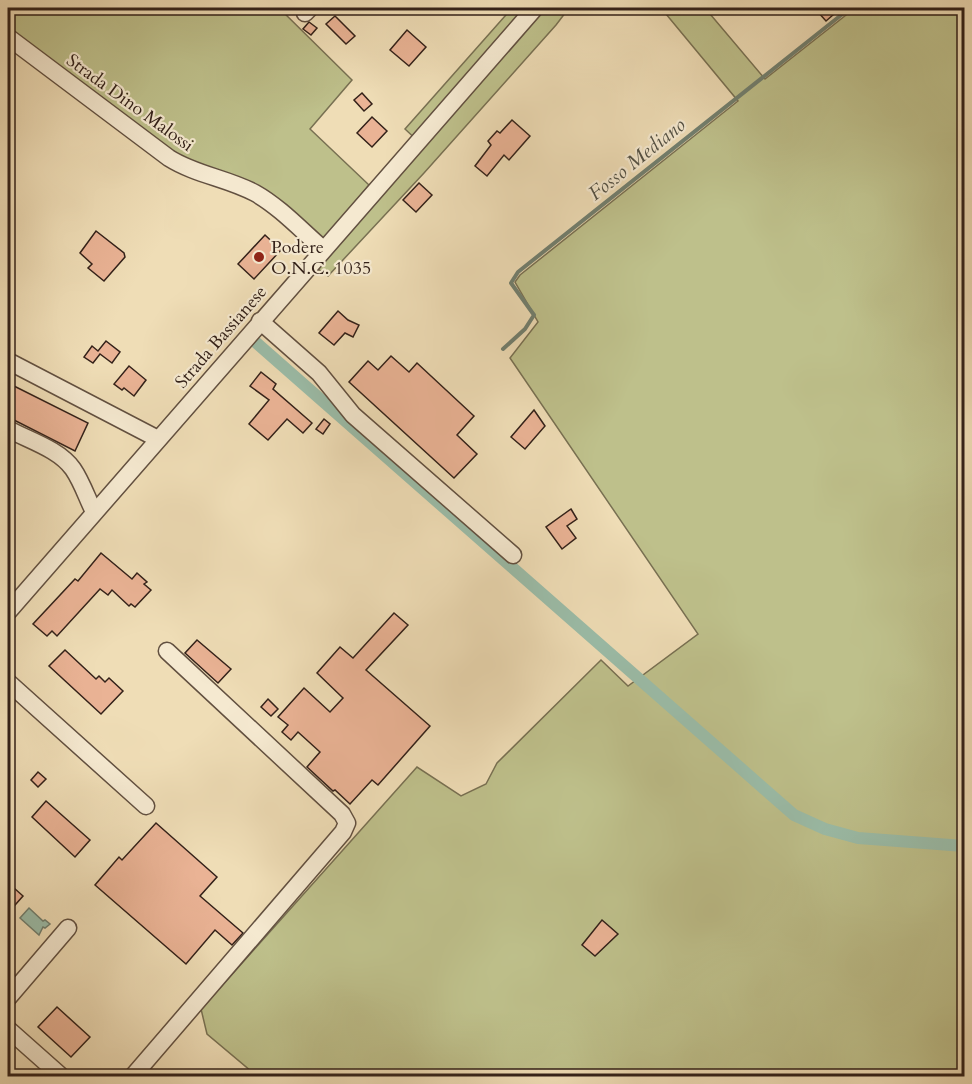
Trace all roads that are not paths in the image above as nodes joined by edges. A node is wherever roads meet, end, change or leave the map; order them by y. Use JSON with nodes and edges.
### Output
{"nodes":[{"id":1,"x":535,"y":8,"type":"edge"},
{"id":2,"x":8,"y":38,"type":"edge"},
{"id":3,"x":323,"y":249,"type":"junction"},
{"id":4,"x":260,"y":321,"type":"junction"},
{"id":5,"x":8,"y":361,"type":"edge"},
{"id":6,"x":8,"y":429,"type":"edge"},
{"id":7,"x":158,"y":438,"type":"junction"},
{"id":8,"x":94,"y":512,"type":"junction"},
{"id":9,"x":513,"y":555,"type":"dead end"},
{"id":10,"x":8,"y":612,"type":"edge"},
{"id":11,"x":167,"y":651,"type":"dead end"},
{"id":12,"x":8,"y":681,"type":"edge"},
{"id":13,"x":146,"y":806,"type":"dead end"},
{"id":14,"x":68,"y":928,"type":"dead end"},
{"id":15,"x":8,"y":998,"type":"edge"},
{"id":16,"x":8,"y":1029,"type":"edge"},
{"id":17,"x":61,"y":1077,"type":"edge"},
{"id":18,"x":133,"y":1077,"type":"edge"}],
"edges":[{"from":1,"to":3,"type":"street","name":"Strada Bassianese"},
{"from":2,"to":3,"type":"street","name":"Strada Dino Malossi"},
{"from":3,"to":4,"type":"street","name":"Strada Bassianese"},
{"from":4,"to":7,"type":"street","name":"Strada Bassianese"},
{"from":4,"to":9,"type":"street"},
{"from":5,"to":7,"type":"street"},
{"from":6,"to":8,"type":"street"},
{"from":7,"to":8,"type":"street","name":"Strada Bassianese"},
{"from":8,"to":10,"type":"street","name":"Strada Bassianese"},
{"from":11,"to":18,"type":"street"},
{"from":12,"to":13,"type":"street"},
{"from":14,"to":15,"type":"street"},
{"from":16,"to":17,"type":"street"}]}
